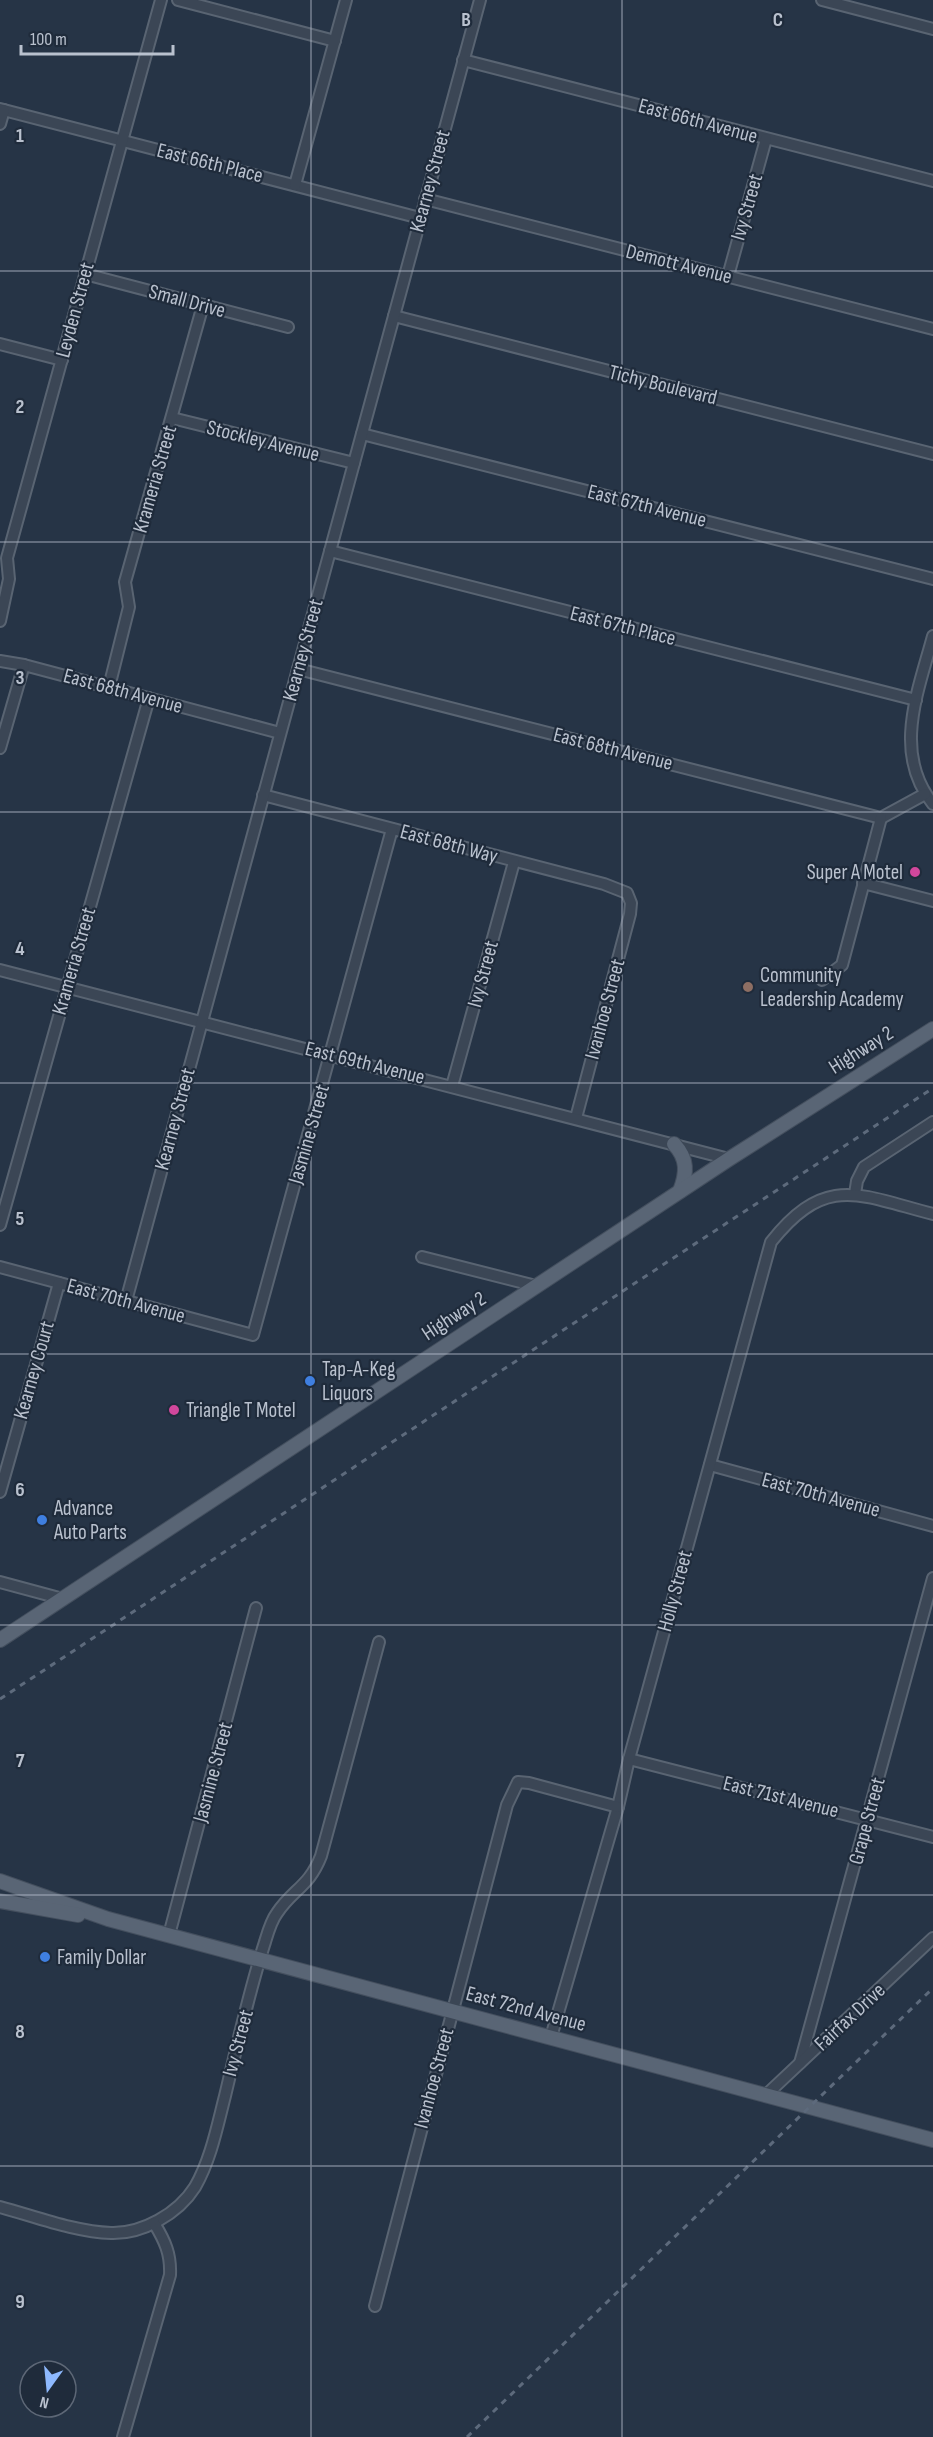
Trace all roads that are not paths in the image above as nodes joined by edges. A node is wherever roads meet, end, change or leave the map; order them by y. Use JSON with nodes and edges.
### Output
{"nodes":[{"id":1,"x":161,"y":0,"type":"edge"},
{"id":2,"x":178,"y":0,"type":"edge"},
{"id":3,"x":346,"y":0,"type":"edge"},
{"id":4,"x":480,"y":0,"type":"edge"},
{"id":5,"x":822,"y":0,"type":"edge"},
{"id":6,"x":933,"y":28,"type":"edge"},
{"id":7,"x":335,"y":41,"type":"junction"},
{"id":8,"x":463,"y":60,"type":"junction"},
{"id":9,"x":2,"y":110,"type":"edge"},
{"id":10,"x":0,"y":124,"type":"edge"},
{"id":11,"x":766,"y":139,"type":"junction"},
{"id":12,"x":122,"y":140,"type":"junction"},
{"id":13,"x":933,"y":181,"type":"edge"},
{"id":14,"x":295,"y":184,"type":"junction"},
{"id":15,"x":425,"y":199,"type":"junction"},
{"id":16,"x":420,"y":219,"type":"junction"},
{"id":17,"x":85,"y":274,"type":"junction"},
{"id":18,"x":728,"y":276,"type":"junction"},
{"id":19,"x":203,"y":305,"type":"junction"},
{"id":20,"x":394,"y":316,"type":"junction"},
{"id":21,"x":288,"y":327,"type":"dead end"},
{"id":22,"x":933,"y":329,"type":"edge"},
{"id":23,"x":0,"y":344,"type":"edge"},
{"id":24,"x":62,"y":360,"type":"junction"},
{"id":25,"x":172,"y":418,"type":"junction"},
{"id":26,"x":362,"y":434,"type":"junction"},
{"id":27,"x":933,"y":454,"type":"edge"},
{"id":28,"x":354,"y":464,"type":"junction"},
{"id":29,"x":330,"y":551,"type":"junction"},
{"id":30,"x":4,"y":570,"type":"edge"},
{"id":31,"x":933,"y":579,"type":"edge"},
{"id":32,"x":0,"y":621,"type":"edge"},
{"id":33,"x":933,"y":636,"type":"edge"},
{"id":34,"x":0,"y":661,"type":"edge"},
{"id":35,"x":24,"y":665,"type":"junction"},
{"id":36,"x":298,"y":669,"type":"junction"},
{"id":37,"x":109,"y":687,"type":"junction"},
{"id":38,"x":149,"y":698,"type":"junction"},
{"id":39,"x":916,"y":700,"type":"junction"},
{"id":40,"x":280,"y":733,"type":"junction"},
{"id":41,"x":0,"y":748,"type":"edge"},
{"id":42,"x":925,"y":794,"type":"junction"},
{"id":43,"x":263,"y":795,"type":"junction"},
{"id":44,"x":933,"y":804,"type":"edge"},
{"id":45,"x":881,"y":818,"type":"junction"},
{"id":46,"x":392,"y":829,"type":"junction"},
{"id":47,"x":514,"y":862,"type":"junction"},
{"id":48,"x":863,"y":883,"type":"junction"},
{"id":49,"x":631,"y":900,"type":"joint"},
{"id":50,"x":933,"y":901,"type":"edge"},
{"id":51,"x":0,"y":970,"type":"edge"},
{"id":52,"x":822,"y":980,"type":"dead end"},
{"id":53,"x":67,"y":988,"type":"junction"},
{"id":54,"x":202,"y":1022,"type":"junction"},
{"id":55,"x":933,"y":1029,"type":"edge"},
{"id":56,"x":331,"y":1055,"type":"junction"},
{"id":57,"x":452,"y":1086,"type":"junction"},
{"id":58,"x":576,"y":1118,"type":"junction"},
{"id":59,"x":933,"y":1122,"type":"edge"},
{"id":60,"x":674,"y":1144,"type":"junction"},
{"id":61,"x":729,"y":1159,"type":"junction"},
{"id":62,"x":680,"y":1191,"type":"junction"},
{"id":63,"x":855,"y":1194,"type":"junction"},
{"id":64,"x":933,"y":1214,"type":"edge"},
{"id":65,"x":0,"y":1225,"type":"edge"},
{"id":66,"x":422,"y":1257,"type":"dead end"},
{"id":67,"x":0,"y":1267,"type":"edge"},
{"id":68,"x":59,"y":1283,"type":"junction"},
{"id":69,"x":536,"y":1286,"type":"junction"},
{"id":70,"x":126,"y":1301,"type":"junction"},
{"id":71,"x":253,"y":1335,"type":"joint"},
{"id":72,"x":710,"y":1465,"type":"junction"},
{"id":73,"x":0,"y":1492,"type":"edge"},
{"id":74,"x":933,"y":1526,"type":"edge"},
{"id":75,"x":933,"y":1578,"type":"edge"},
{"id":76,"x":0,"y":1582,"type":"edge"},
{"id":77,"x":63,"y":1599,"type":"junction"},
{"id":78,"x":256,"y":1608,"type":"dead end"},
{"id":79,"x":0,"y":1640,"type":"edge"},
{"id":80,"x":379,"y":1642,"type":"dead end"},
{"id":81,"x":629,"y":1760,"type":"junction"},
{"id":82,"x":618,"y":1807,"type":"junction"},
{"id":83,"x":867,"y":1819,"type":"junction"},
{"id":84,"x":933,"y":1837,"type":"edge"},
{"id":85,"x":0,"y":1881,"type":"edge"},
{"id":86,"x":0,"y":1901,"type":"edge"},
{"id":87,"x":108,"y":1919,"type":"junction"},
{"id":88,"x":169,"y":1935,"type":"junction"},
{"id":89,"x":933,"y":1938,"type":"edge"},
{"id":90,"x":260,"y":1959,"type":"junction"},
{"id":91,"x":452,"y":2011,"type":"junction"},
{"id":92,"x":551,"y":2037,"type":"junction"},
{"id":93,"x":800,"y":2063,"type":"junction"},
{"id":94,"x":766,"y":2095,"type":"junction"},
{"id":95,"x":933,"y":2140,"type":"edge"},
{"id":96,"x":0,"y":2207,"type":"edge"},
{"id":97,"x":154,"y":2223,"type":"junction"},
{"id":98,"x":375,"y":2306,"type":"dead end"},
{"id":99,"x":123,"y":2437,"type":"edge"}],
"edges":[{"from":1,"to":12,"type":"street","name":"Leyden Street"},
{"from":2,"to":7,"type":"street"},
{"from":3,"to":7,"type":"street"},
{"from":4,"to":8,"type":"street","name":"Kearney Street"},
{"from":5,"to":6,"type":"street"},
{"from":7,"to":14,"type":"street"},
{"from":8,"to":11,"type":"street","name":"East 66th Avenue"},
{"from":8,"to":15,"type":"street","name":"Kearney Street"},
{"from":9,"to":10,"type":"street"},
{"from":9,"to":12,"type":"street","name":"East 66th Place"},
{"from":11,"to":13,"type":"street","name":"East 66th Avenue"},
{"from":11,"to":18,"type":"street","name":"Ivy Street"},
{"from":12,"to":14,"type":"street","name":"East 66th Place"},
{"from":12,"to":17,"type":"street","name":"Leyden Street"},
{"from":14,"to":16,"type":"street","name":"East 66th Place"},
{"from":15,"to":16,"type":"street","name":"Kearney Street"},
{"from":15,"to":18,"type":"street","name":"Demott Avenue"},
{"from":16,"to":20,"type":"street","name":"Kearney Street"},
{"from":17,"to":19,"type":"street","name":"Small Drive"},
{"from":17,"to":24,"type":"street","name":"Leyden Street"},
{"from":18,"to":22,"type":"street","name":"Demott Avenue"},
{"from":19,"to":21,"type":"street","name":"Small Drive"},
{"from":19,"to":25,"type":"street","name":"Krameria Street"},
{"from":20,"to":26,"type":"street","name":"Kearney Street"},
{"from":20,"to":27,"type":"street","name":"Tichy Boulevard"},
{"from":23,"to":24,"type":"street"},
{"from":24,"to":30,"type":"street","name":"Leyden Street"},
{"from":25,"to":28,"type":"street","name":"Stockley Avenue"},
{"from":25,"to":37,"type":"street","name":"Krameria Street"},
{"from":26,"to":28,"type":"street","name":"Kearney Street"},
{"from":26,"to":31,"type":"street","name":"East 67th Avenue"},
{"from":28,"to":29,"type":"street","name":"Kearney Street"},
{"from":29,"to":36,"type":"street","name":"Kearney Street"},
{"from":29,"to":39,"type":"street","name":"East 67th Place"},
{"from":30,"to":32,"type":"street","name":"Leyden Street"},
{"from":33,"to":39,"type":"street"},
{"from":34,"to":35,"type":"street","name":"East 68th Avenue"},
{"from":35,"to":37,"type":"street","name":"East 68th Avenue"},
{"from":35,"to":41,"type":"street"},
{"from":36,"to":40,"type":"street","name":"Kearney Street"},
{"from":36,"to":45,"type":"street","name":"East 68th Avenue"},
{"from":37,"to":38,"type":"street","name":"East 68th Avenue"},
{"from":38,"to":40,"type":"street","name":"East 68th Avenue"},
{"from":38,"to":53,"type":"street","name":"Krameria Street"},
{"from":39,"to":42,"type":"street"},
{"from":40,"to":43,"type":"street","name":"Kearney Street"},
{"from":42,"to":44,"type":"street"},
{"from":42,"to":45,"type":"street"},
{"from":43,"to":46,"type":"street","name":"East 68th Way"},
{"from":43,"to":54,"type":"street","name":"Kearney Street"},
{"from":45,"to":48,"type":"street"},
{"from":46,"to":47,"type":"street","name":"East 68th Way"},
{"from":46,"to":56,"type":"street","name":"Jasmine Street"},
{"from":47,"to":49,"type":"street","name":"East 68th Way"},
{"from":47,"to":57,"type":"street","name":"Ivy Street"},
{"from":48,"to":50,"type":"street"},
{"from":48,"to":52,"type":"street"},
{"from":49,"to":58,"type":"street","name":"Ivanhoe Street"},
{"from":51,"to":53,"type":"street","name":"East 69th Avenue"},
{"from":53,"to":54,"type":"street","name":"East 69th Avenue"},
{"from":53,"to":65,"type":"street","name":"Krameria Street"},
{"from":54,"to":56,"type":"street","name":"East 69th Avenue"},
{"from":54,"to":70,"type":"street","name":"Kearney Street"},
{"from":55,"to":61,"type":"main road","name":"Highway 2"},
{"from":56,"to":57,"type":"street","name":"East 69th Avenue"},
{"from":56,"to":71,"type":"street","name":"Jasmine Street"},
{"from":57,"to":58,"type":"street","name":"East 69th Avenue"},
{"from":58,"to":60,"type":"street","name":"East 69th Avenue"},
{"from":59,"to":63,"type":"street"},
{"from":60,"to":61,"type":"street","name":"East 69th Avenue"},
{"from":60,"to":62,"type":"main road"},
{"from":61,"to":62,"type":"main road","name":"Highway 2"},
{"from":62,"to":69,"type":"main road","name":"Highway 2"},
{"from":63,"to":64,"type":"street"},
{"from":63,"to":72,"type":"street","name":"Holly Street"},
{"from":66,"to":69,"type":"street"},
{"from":67,"to":68,"type":"street","name":"East 70th Avenue"},
{"from":68,"to":70,"type":"street","name":"East 70th Avenue"},
{"from":68,"to":73,"type":"street","name":"Kearney Court"},
{"from":69,"to":77,"type":"main road","name":"Highway 2"},
{"from":70,"to":71,"type":"street","name":"East 70th Avenue"},
{"from":72,"to":74,"type":"street","name":"East 70th Avenue"},
{"from":72,"to":81,"type":"street","name":"Holly Street"},
{"from":75,"to":83,"type":"street","name":"Grape Street"},
{"from":76,"to":77,"type":"street"},
{"from":77,"to":79,"type":"main road","name":"Highway 2"},
{"from":78,"to":88,"type":"street","name":"Jasmine Street"},
{"from":80,"to":90,"type":"street","name":"Ivy Street"},
{"from":81,"to":82,"type":"street","name":"Holly Street"},
{"from":81,"to":83,"type":"street","name":"East 71st Avenue"},
{"from":82,"to":91,"type":"street","name":"Ivanhoe Street"},
{"from":82,"to":92,"type":"street","name":"Holly Street"},
{"from":83,"to":84,"type":"street","name":"East 71st Avenue"},
{"from":83,"to":93,"type":"street","name":"Grape Street"},
{"from":85,"to":87,"type":"main road","name":"East 72nd Avenue"},
{"from":86,"to":87,"type":"main road","name":"East 72nd Avenue"},
{"from":87,"to":88,"type":"main road","name":"East 72nd Avenue"},
{"from":88,"to":90,"type":"main road","name":"East 72nd Avenue"},
{"from":89,"to":93,"type":"street","name":"Fairfax Drive"},
{"from":90,"to":91,"type":"main road","name":"East 72nd Avenue"},
{"from":90,"to":97,"type":"street","name":"Ivy Street"},
{"from":91,"to":92,"type":"main road","name":"East 72nd Avenue"},
{"from":91,"to":98,"type":"street","name":"Ivanhoe Street"},
{"from":92,"to":94,"type":"main road","name":"East 72nd Avenue"},
{"from":93,"to":94,"type":"street","name":"Fairfax Drive"},
{"from":94,"to":95,"type":"main road","name":"East 72nd Avenue"},
{"from":96,"to":97,"type":"street","name":"Ivy Street"},
{"from":97,"to":99,"type":"street"}]}
